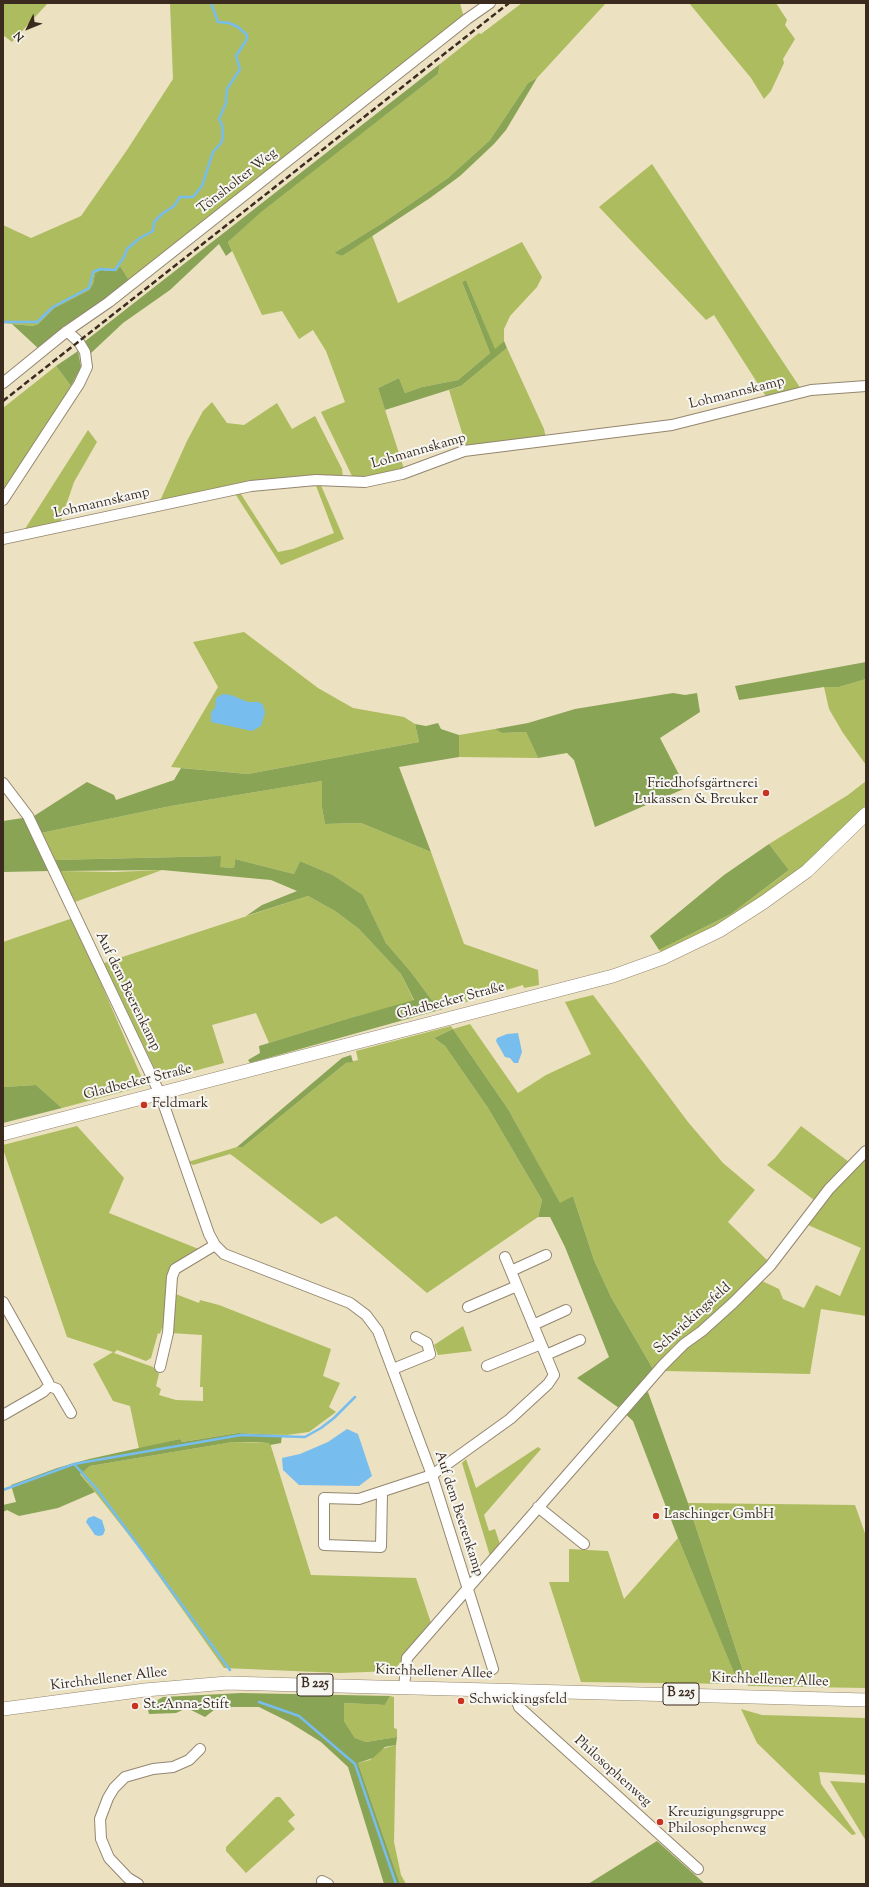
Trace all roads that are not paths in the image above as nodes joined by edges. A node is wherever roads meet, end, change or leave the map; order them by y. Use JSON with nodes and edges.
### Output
{"nodes":[{"id":1,"x":490,"y":3,"type":"edge"},
{"id":2,"x":67,"y":331,"type":"junction"},
{"id":3,"x":3,"y":383,"type":"edge"},
{"id":4,"x":866,"y":386,"type":"edge"},
{"id":5,"x":3,"y":500,"type":"edge"},
{"id":6,"x":3,"y":539,"type":"edge"},
{"id":7,"x":3,"y":783,"type":"edge"},
{"id":8,"x":866,"y":814,"type":"edge"},
{"id":9,"x":160,"y":1094,"type":"junction"},
{"id":10,"x":3,"y":1134,"type":"edge"},
{"id":11,"x":866,"y":1151,"type":"edge"},
{"id":12,"x":215,"y":1245,"type":"junction"},
{"id":13,"x":546,"y":1255,"type":"dead end"},
{"id":14,"x":505,"y":1257,"type":"dead end"},
{"id":15,"x":510,"y":1271,"type":"junction"},
{"id":16,"x":517,"y":1286,"type":"junction"},
{"id":17,"x":3,"y":1302,"type":"edge"},
{"id":18,"x":468,"y":1307,"type":"dead end"},
{"id":19,"x":566,"y":1310,"type":"dead end"},
{"id":20,"x":533,"y":1325,"type":"junction"},
{"id":21,"x":416,"y":1337,"type":"dead end"},
{"id":22,"x":580,"y":1340,"type":"dead end"},
{"id":23,"x":541,"y":1344,"type":"junction"},
{"id":24,"x":546,"y":1355,"type":"junction"},
{"id":25,"x":487,"y":1366,"type":"dead end"},
{"id":26,"x":160,"y":1367,"type":"dead end"},
{"id":27,"x":393,"y":1369,"type":"junction"},
{"id":28,"x":49,"y":1386,"type":"junction"},
{"id":29,"x":71,"y":1413,"type":"dead end"},
{"id":30,"x":3,"y":1415,"type":"edge"},
{"id":31,"x":432,"y":1475,"type":"junction"},
{"id":32,"x":382,"y":1493,"type":"junction"},
{"id":33,"x":538,"y":1507,"type":"junction"},
{"id":34,"x":584,"y":1544,"type":"dead end"},
{"id":35,"x":467,"y":1590,"type":"junction"},
{"id":36,"x":492,"y":1669,"type":"dead end"},
{"id":37,"x":404,"y":1687,"type":"junction"},
{"id":38,"x":513,"y":1691,"type":"junction"},
{"id":39,"x":866,"y":1700,"type":"edge"},
{"id":40,"x":3,"y":1709,"type":"edge"},
{"id":41,"x":200,"y":1749,"type":"dead end"},
{"id":42,"x":698,"y":1869,"type":"dead end"},
{"id":43,"x":125,"y":1881,"type":"edge"},
{"id":44,"x":138,"y":1884,"type":"edge"}],
"edges":[{"from":1,"to":2,"type":"street","name":"Tönsholter Weg"},
{"from":2,"to":3,"type":"street","name":"Tönsholter Weg"},
{"from":2,"to":5,"type":"street"},
{"from":4,"to":6,"type":"street","name":"Lohmannskamp"},
{"from":7,"to":9,"type":"street","name":"Auf dem Beerenkamp"},
{"from":8,"to":9,"type":"main road","name":"Gladbecker Straße"},
{"from":9,"to":10,"type":"main road","name":"Gladbecker Straße"},
{"from":9,"to":12,"type":"street","name":"Auf dem Beerenkamp"},
{"from":11,"to":33,"type":"street","name":"Schwickingsfeld"},
{"from":12,"to":26,"type":"street"},
{"from":12,"to":27,"type":"street","name":"Auf dem Beerenkamp"},
{"from":13,"to":15,"type":"street"},
{"from":14,"to":15,"type":"street"},
{"from":15,"to":16,"type":"street"},
{"from":16,"to":18,"type":"street"},
{"from":16,"to":20,"type":"street"},
{"from":17,"to":28,"type":"street"},
{"from":19,"to":20,"type":"street"},
{"from":20,"to":23,"type":"street"},
{"from":21,"to":27,"type":"street"},
{"from":22,"to":24,"type":"street"},
{"from":23,"to":24,"type":"street"},
{"from":23,"to":25,"type":"street"},
{"from":24,"to":31,"type":"street"},
{"from":27,"to":31,"type":"street","name":"Auf dem Beerenkamp"},
{"from":28,"to":29,"type":"street"},
{"from":28,"to":30,"type":"street"},
{"from":31,"to":32,"type":"street"},
{"from":31,"to":35,"type":"street","name":"Auf dem Beerenkamp"},
{"from":32,"to":32,"type":"street"},
{"from":33,"to":34,"type":"street"},
{"from":33,"to":35,"type":"street","name":"Schwickingsfeld"},
{"from":35,"to":36,"type":"street","name":"Auf dem Beerenkamp"},
{"from":35,"to":37,"type":"street","name":"Schwickingsfeld"},
{"from":37,"to":38,"type":"main road","name":"Kirchhellener Allee","number":"B 225"},
{"from":37,"to":40,"type":"main road","name":"Kirchhellener Allee","number":"B 225"},
{"from":38,"to":39,"type":"main road","name":"Kirchhellener Allee","number":"B 225"},
{"from":38,"to":42,"type":"street","name":"Philosophenweg"},
{"from":41,"to":43,"type":"street"},
{"from":43,"to":44,"type":"street"}]}
